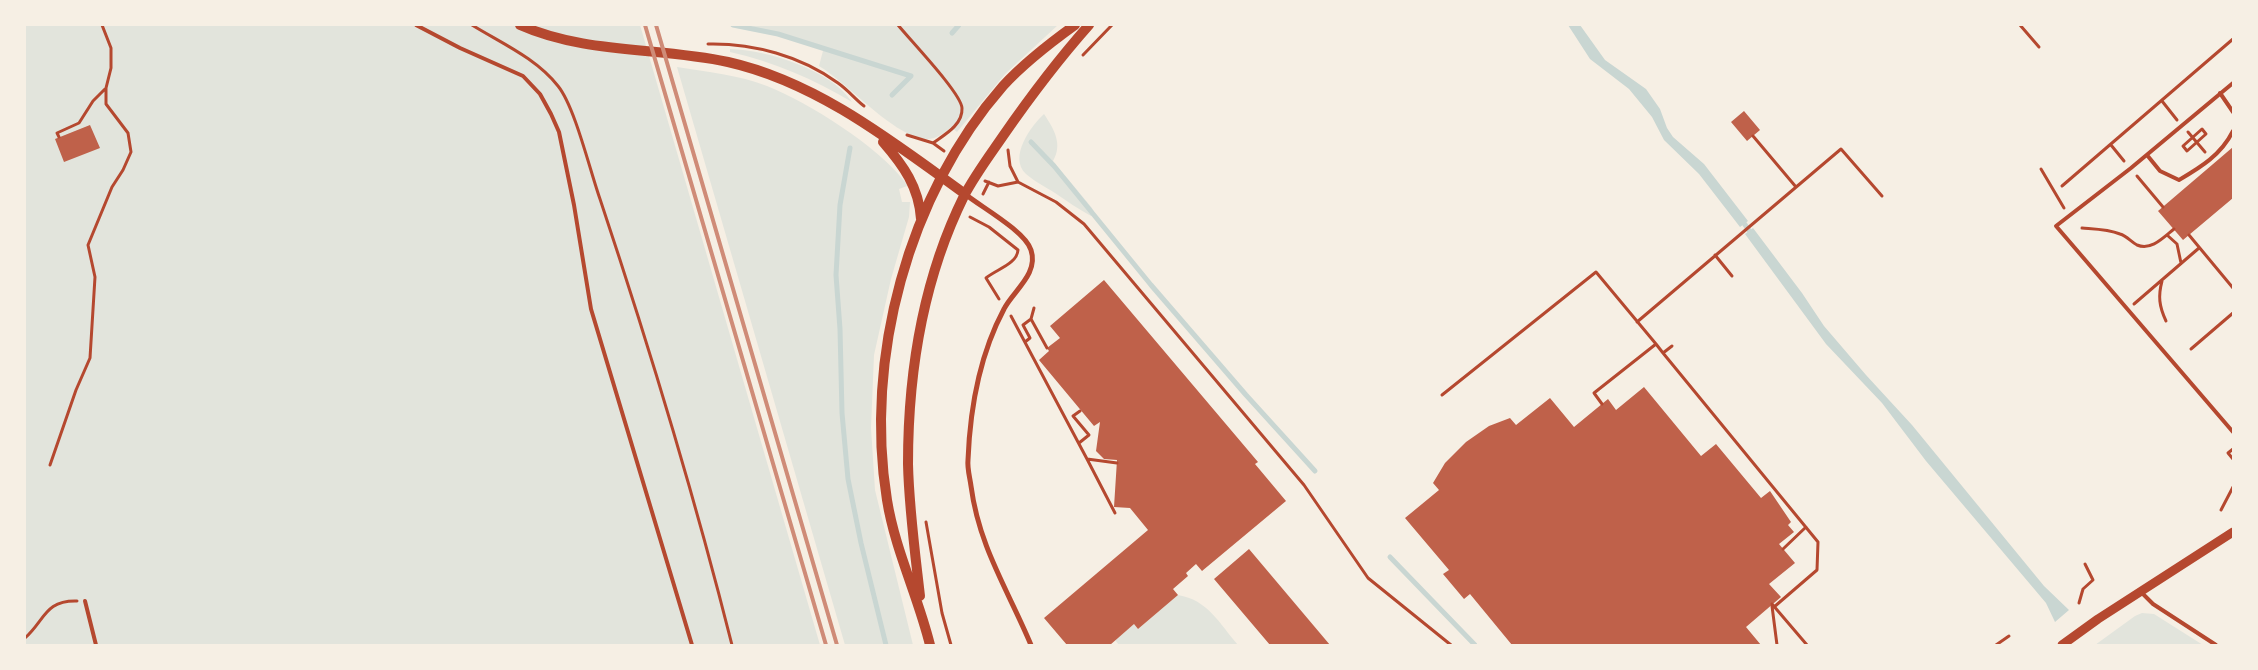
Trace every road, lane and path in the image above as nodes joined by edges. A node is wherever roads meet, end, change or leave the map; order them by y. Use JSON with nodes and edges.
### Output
{"nodes":[{"id":1,"x":102,"y":25,"type":"edge"},
{"id":2,"x":416,"y":25,"type":"edge"},
{"id":3,"x":472,"y":25,"type":"edge"},
{"id":4,"x":520,"y":25,"type":"edge"},
{"id":5,"x":898,"y":25,"type":"edge"},
{"id":6,"x":1075,"y":25,"type":"edge"},
{"id":7,"x":1089,"y":25,"type":"edge"},
{"id":8,"x":2020,"y":25,"type":"edge"},
{"id":9,"x":2233,"y":39,"type":"edge"},
{"id":10,"x":2039,"y":47,"type":"dead end"},
{"id":11,"x":2233,"y":83,"type":"edge"},
{"id":12,"x":106,"y":88,"type":"junction"},
{"id":13,"x":2220,"y":93,"type":"junction"},
{"id":14,"x":2233,"y":112,"type":"edge"},
{"id":15,"x":873,"y":131,"type":"junction"},
{"id":16,"x":2233,"y":132,"type":"edge"},
{"id":17,"x":1753,"y":136,"type":"dead end"},
{"id":18,"x":59,"y":137,"type":"dead end"},
{"id":19,"x":2191,"y":138,"type":"junction"},
{"id":20,"x":933,"y":143,"type":"dead end"},
{"id":21,"x":2110,"y":145,"type":"junction"},
{"id":22,"x":1008,"y":150,"type":"dead end"},
{"id":23,"x":2147,"y":155,"type":"junction"},
{"id":24,"x":2208,"y":157,"type":"dead end"},
{"id":25,"x":2124,"y":162,"type":"dead end"},
{"id":26,"x":2041,"y":169,"type":"dead end"},
{"id":27,"x":2138,"y":176,"type":"dead end"},
{"id":28,"x":941,"y":177,"type":"junction"},
{"id":29,"x":985,"y":181,"type":"dead end"},
{"id":30,"x":1018,"y":182,"type":"junction"},
{"id":31,"x":2062,"y":186,"type":"dead end"},
{"id":32,"x":1796,"y":187,"type":"junction"},
{"id":33,"x":965,"y":194,"type":"junction"},
{"id":34,"x":1882,"y":196,"type":"dead end"},
{"id":35,"x":2163,"y":207,"type":"dead end"},
{"id":36,"x":2065,"y":209,"type":"dead end"},
{"id":37,"x":922,"y":222,"type":"junction"},
{"id":38,"x":967,"y":223,"type":"dead end"},
{"id":39,"x":2082,"y":228,"type":"dead end"},
{"id":40,"x":2174,"y":229,"type":"dead end"},
{"id":41,"x":2167,"y":235,"type":"junction"},
{"id":42,"x":2189,"y":235,"type":"dead end"},
{"id":43,"x":2199,"y":248,"type":"junction"},
{"id":44,"x":1715,"y":255,"type":"junction"},
{"id":45,"x":2181,"y":263,"type":"junction"},
{"id":46,"x":1732,"y":276,"type":"dead end"},
{"id":47,"x":986,"y":278,"type":"dead end"},
{"id":48,"x":2162,"y":280,"type":"junction"},
{"id":49,"x":2233,"y":288,"type":"edge"},
{"id":50,"x":1034,"y":308,"type":"dead end"},
{"id":51,"x":2128,"y":310,"type":"junction"},
{"id":52,"x":2233,"y":314,"type":"edge"},
{"id":53,"x":1031,"y":318,"type":"junction"},
{"id":54,"x":1013,"y":320,"type":"dead end"},
{"id":55,"x":2166,"y":320,"type":"dead end"},
{"id":56,"x":1637,"y":322,"type":"junction"},
{"id":57,"x":1025,"y":342,"type":"junction"},
{"id":58,"x":1656,"y":344,"type":"junction"},
{"id":59,"x":1672,"y":346,"type":"dead end"},
{"id":60,"x":1047,"y":348,"type":"dead end"},
{"id":61,"x":2191,"y":349,"type":"dead end"},
{"id":62,"x":1664,"y":353,"type":"junction"},
{"id":63,"x":1442,"y":395,"type":"dead end"},
{"id":64,"x":1602,"y":404,"type":"dead end"},
{"id":65,"x":1080,"y":411,"type":"dead end"},
{"id":66,"x":1073,"y":416,"type":"junction"},
{"id":67,"x":1067,"y":422,"type":"junction"},
{"id":68,"x":2233,"y":432,"type":"edge"},
{"id":69,"x":1079,"y":444,"type":"junction"},
{"id":70,"x":2233,"y":449,"type":"edge"},
{"id":71,"x":2233,"y":459,"type":"edge"},
{"id":72,"x":1087,"y":460,"type":"junction"},
{"id":73,"x":1117,"y":463,"type":"dead end"},
{"id":74,"x":50,"y":466,"type":"dead end"},
{"id":75,"x":2233,"y":487,"type":"edge"},
{"id":76,"x":2221,"y":510,"type":"dead end"},
{"id":77,"x":1115,"y":512,"type":"dead end"},
{"id":78,"x":926,"y":520,"type":"dead end"},
{"id":79,"x":1806,"y":527,"type":"junction"},
{"id":80,"x":2233,"y":532,"type":"edge"},
{"id":81,"x":1784,"y":549,"type":"dead end"},
{"id":82,"x":2085,"y":564,"type":"dead end"},
{"id":83,"x":2140,"y":591,"type":"junction"},
{"id":84,"x":85,"y":601,"type":"joint"},
{"id":85,"x":2079,"y":603,"type":"dead end"},
{"id":86,"x":1774,"y":607,"type":"junction"},
{"id":87,"x":921,"y":609,"type":"junction"},
{"id":88,"x":2009,"y":636,"type":"dead end"},
{"id":89,"x":25,"y":638,"type":"edge"},
{"id":90,"x":96,"y":645,"type":"edge"},
{"id":91,"x":692,"y":645,"type":"edge"},
{"id":92,"x":732,"y":645,"type":"edge"},
{"id":93,"x":930,"y":645,"type":"edge"},
{"id":94,"x":951,"y":645,"type":"edge"},
{"id":95,"x":1031,"y":645,"type":"edge"},
{"id":96,"x":1451,"y":645,"type":"edge"},
{"id":97,"x":1778,"y":645,"type":"edge"},
{"id":98,"x":1807,"y":645,"type":"edge"},
{"id":99,"x":1996,"y":645,"type":"edge"},
{"id":100,"x":2062,"y":645,"type":"edge"},
{"id":101,"x":2216,"y":645,"type":"edge"}],
"edges":[{"from":1,"to":12,"type":"path"},
{"from":2,"to":91,"type":"lane"},
{"from":3,"to":92,"type":"path"},
{"from":4,"to":15,"type":"main road"},
{"from":5,"to":20,"type":"path"},
{"from":6,"to":28,"type":"main road"},
{"from":7,"to":33,"type":"main road"},
{"from":8,"to":10,"type":"path"},
{"from":9,"to":21,"type":"path"},
{"from":11,"to":13,"type":"lane"},
{"from":12,"to":18,"type":"path"},
{"from":12,"to":74,"type":"path"},
{"from":13,"to":14,"type":"lane"},
{"from":13,"to":23,"type":"lane"},
{"from":15,"to":28,"type":"main road"},
{"from":15,"to":37,"type":"main road"},
{"from":16,"to":23,"type":"lane"},
{"from":17,"to":32,"type":"path"},
{"from":19,"to":19,"type":"path"},
{"from":19,"to":24,"type":"path"},
{"from":21,"to":25,"type":"path"},
{"from":21,"to":31,"type":"path"},
{"from":22,"to":30,"type":"path"},
{"from":23,"to":51,"type":"lane"},
{"from":26,"to":36,"type":"path"},
{"from":27,"to":35,"type":"path"},
{"from":28,"to":33,"type":"main road"},
{"from":28,"to":37,"type":"main road"},
{"from":29,"to":30,"type":"path"},
{"from":30,"to":96,"type":"path"},
{"from":32,"to":34,"type":"path"},
{"from":32,"to":44,"type":"path"},
{"from":33,"to":87,"type":"main road"},
{"from":33,"to":95,"type":"street"},
{"from":37,"to":87,"type":"main road"},
{"from":38,"to":47,"type":"path"},
{"from":39,"to":41,"type":"path"},
{"from":40,"to":41,"type":"path"},
{"from":41,"to":45,"type":"path"},
{"from":42,"to":43,"type":"path"},
{"from":43,"to":45,"type":"path"},
{"from":43,"to":49,"type":"path"},
{"from":44,"to":46,"type":"path"},
{"from":44,"to":56,"type":"path"},
{"from":45,"to":48,"type":"path"},
{"from":48,"to":51,"type":"path"},
{"from":48,"to":55,"type":"path"},
{"from":50,"to":53,"type":"path"},
{"from":51,"to":68,"type":"lane"},
{"from":52,"to":61,"type":"path"},
{"from":53,"to":57,"type":"path"},
{"from":53,"to":60,"type":"path"},
{"from":54,"to":57,"type":"path"},
{"from":56,"to":58,"type":"path"},
{"from":56,"to":63,"type":"path"},
{"from":57,"to":67,"type":"path"},
{"from":58,"to":62,"type":"path"},
{"from":58,"to":64,"type":"path"},
{"from":59,"to":62,"type":"path"},
{"from":62,"to":79,"type":"path"},
{"from":65,"to":66,"type":"path"},
{"from":66,"to":67,"type":"path"},
{"from":66,"to":69,"type":"path"},
{"from":67,"to":69,"type":"path"},
{"from":69,"to":72,"type":"path"},
{"from":70,"to":71,"type":"path"},
{"from":72,"to":73,"type":"path"},
{"from":72,"to":77,"type":"path"},
{"from":75,"to":76,"type":"path"},
{"from":78,"to":94,"type":"path"},
{"from":79,"to":81,"type":"path"},
{"from":79,"to":86,"type":"path"},
{"from":80,"to":83,"type":"street"},
{"from":82,"to":85,"type":"path"},
{"from":83,"to":100,"type":"street"},
{"from":83,"to":101,"type":"lane"},
{"from":84,"to":89,"type":"path"},
{"from":84,"to":90,"type":"lane"},
{"from":86,"to":97,"type":"path"},
{"from":86,"to":98,"type":"path"},
{"from":87,"to":93,"type":"main road"},
{"from":88,"to":99,"type":"path"}]}
